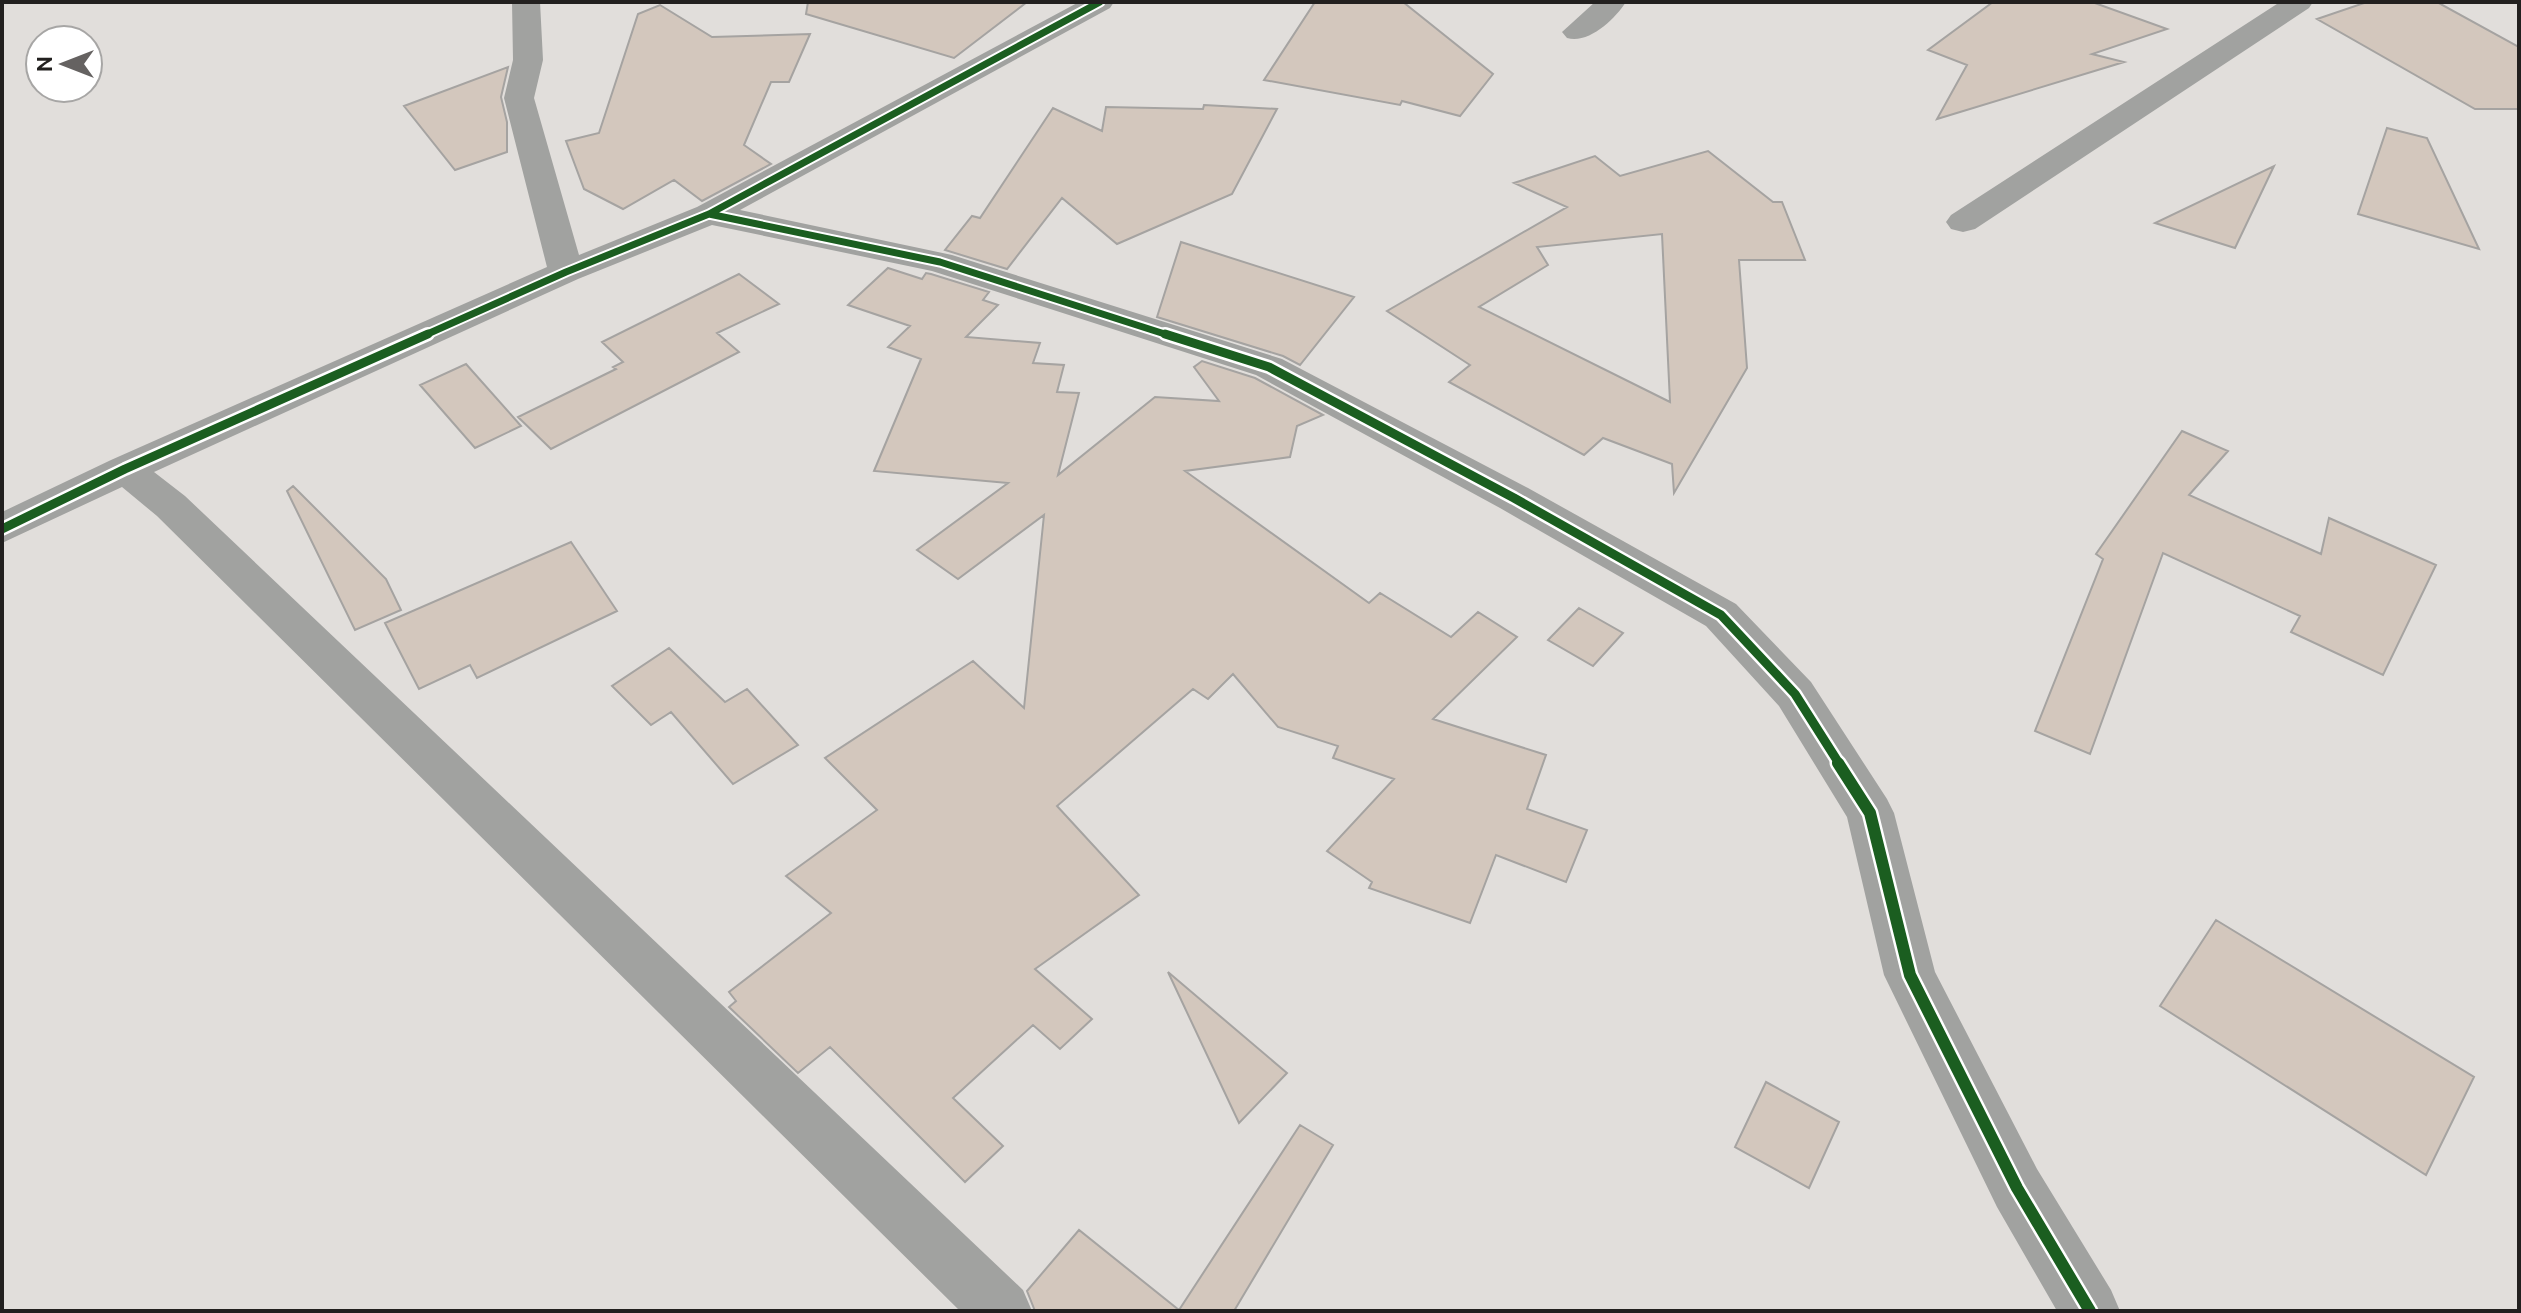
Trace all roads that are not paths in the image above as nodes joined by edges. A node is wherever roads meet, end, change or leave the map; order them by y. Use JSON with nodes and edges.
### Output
{"nodes":[{"id":1,"x":526,"y":2,"type":"edge"},
{"id":2,"x":1100,"y":2,"type":"edge"},
{"id":3,"x":1612,"y":2,"type":"edge"},
{"id":4,"x":2299,"y":2,"type":"edge"},
{"id":5,"x":1577,"y":32,"type":"dead end"},
{"id":6,"x":709,"y":214,"type":"junction"},
{"id":7,"x":1963,"y":222,"type":"dead end"},
{"id":8,"x":566,"y":272,"type":"junction"},
{"id":9,"x":125,"y":469,"type":"junction"},
{"id":10,"x":2,"y":529,"type":"edge"},
{"id":11,"x":1002,"y":1311,"type":"edge"},
{"id":12,"x":2090,"y":1311,"type":"edge"}],
"edges":[{"from":1,"to":8,"type":"street"},
{"from":2,"to":6,"type":"street"},
{"from":3,"to":5,"type":"street"},
{"from":4,"to":7,"type":"street"},
{"from":6,"to":8,"type":"street"},
{"from":6,"to":12,"type":"street"},
{"from":8,"to":9,"type":"street"},
{"from":9,"to":10,"type":"street"},
{"from":9,"to":11,"type":"street"}]}
